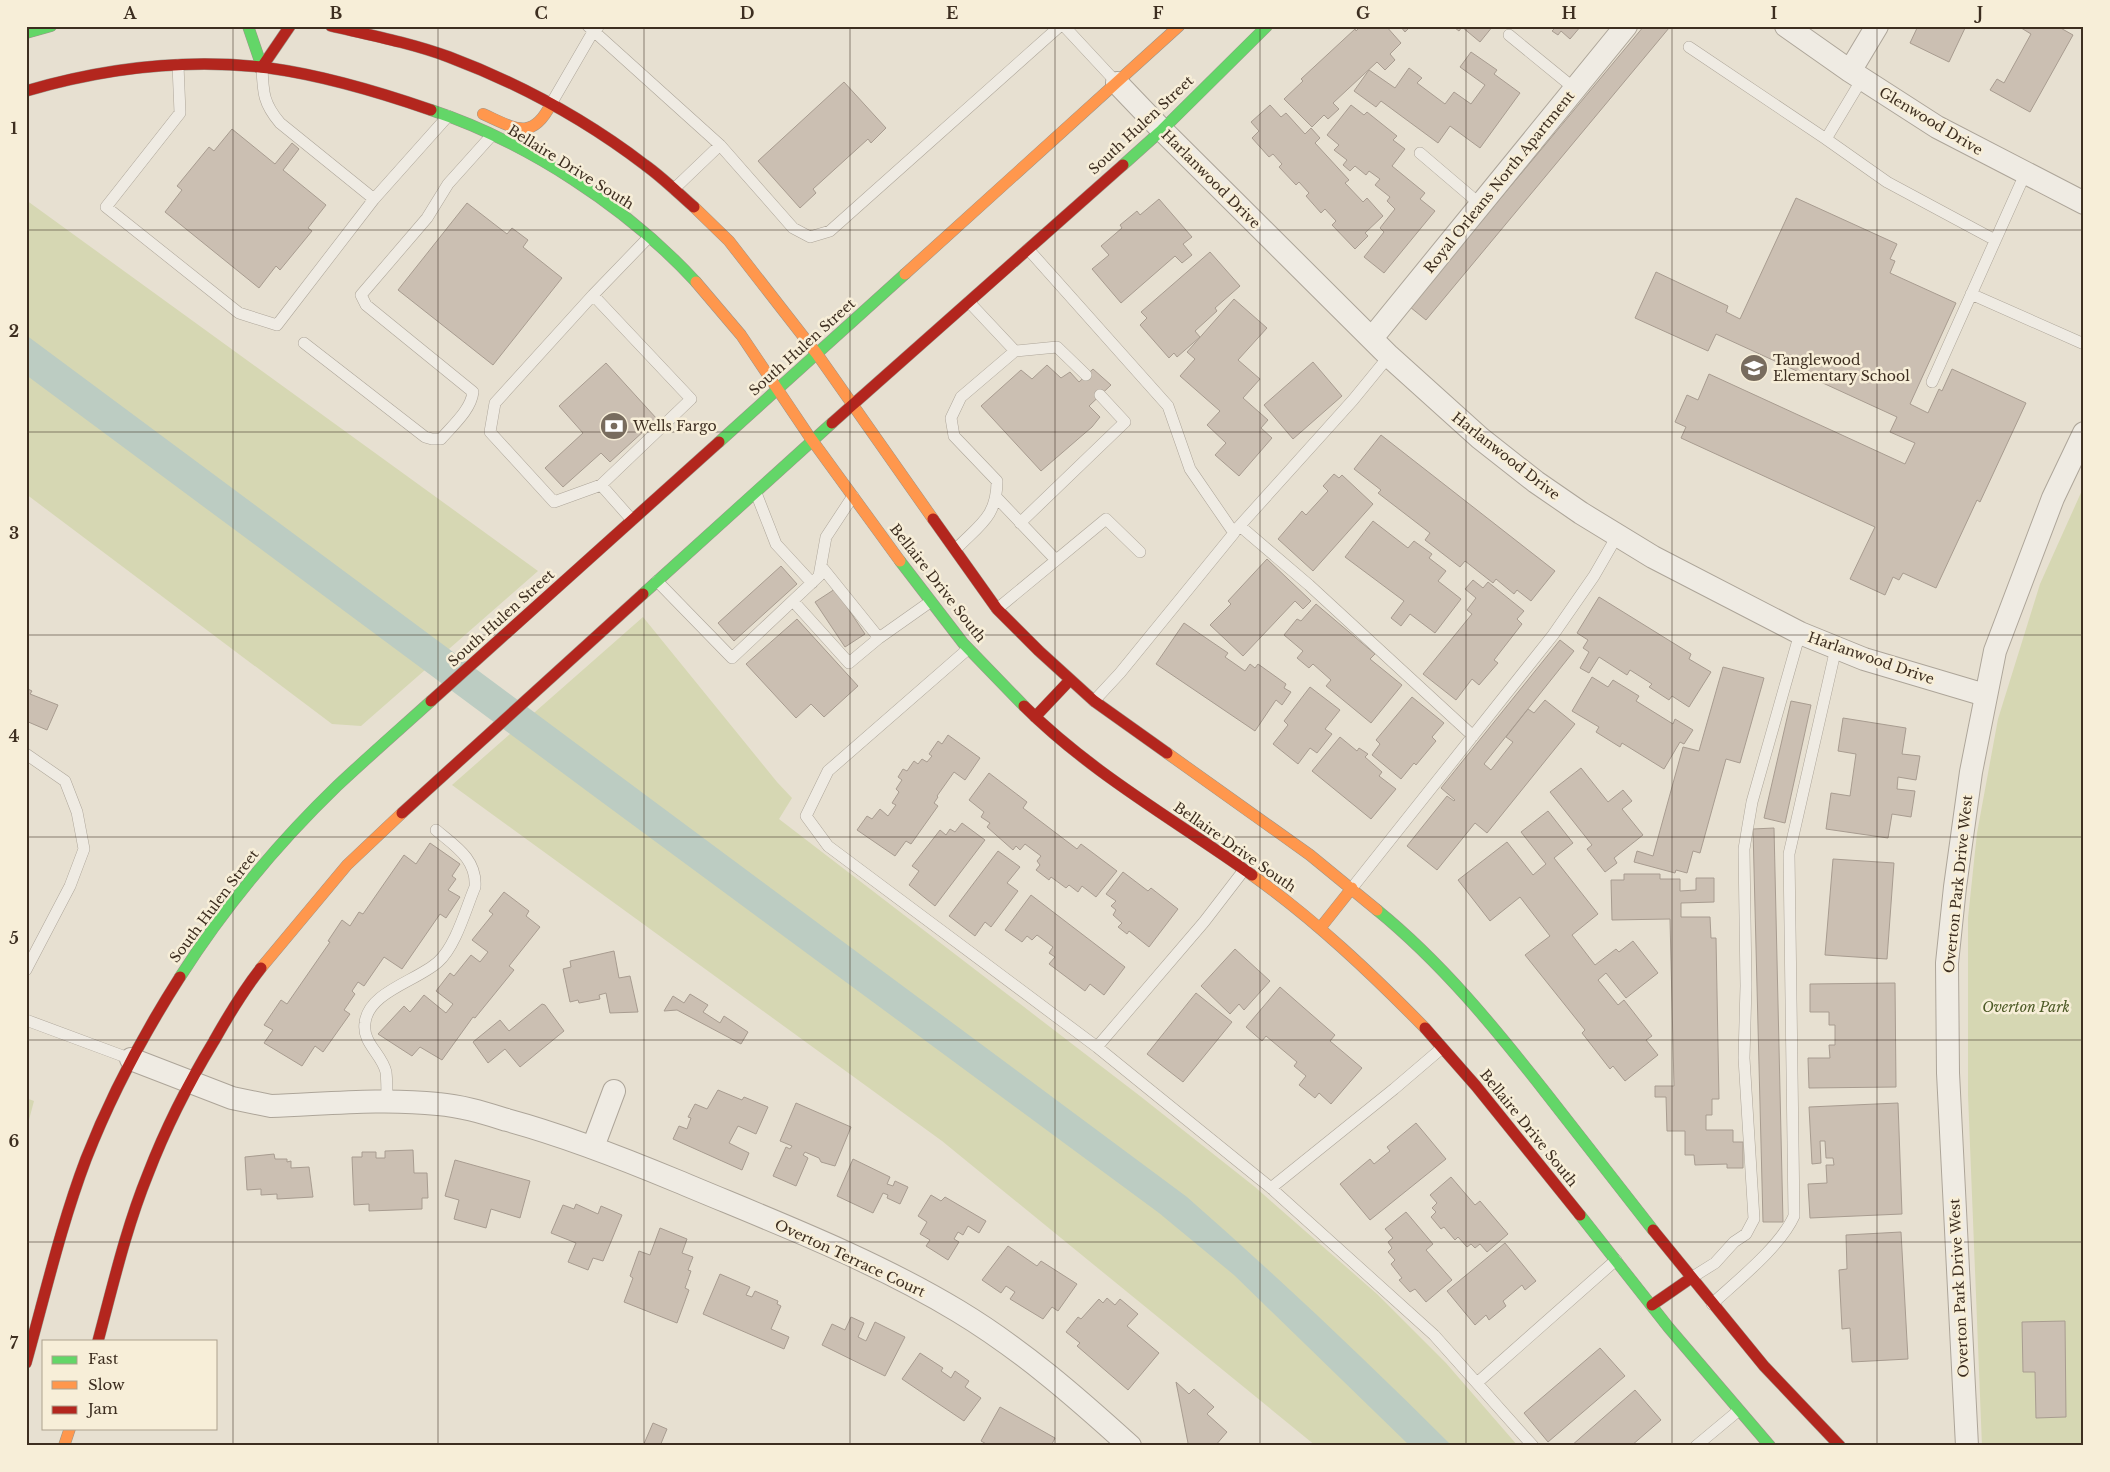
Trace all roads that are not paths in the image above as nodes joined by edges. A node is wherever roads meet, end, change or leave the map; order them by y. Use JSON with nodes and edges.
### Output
{"nodes":[{"id":1,"x":51,"y":26,"type":"edge"},
{"id":2,"x":248,"y":26,"type":"edge"},
{"id":3,"x":290,"y":26,"type":"edge"},
{"id":4,"x":331,"y":26,"type":"edge"},
{"id":5,"x":1062,"y":26,"type":"edge"},
{"id":6,"x":1179,"y":26,"type":"edge"},
{"id":7,"x":1267,"y":26,"type":"edge"},
{"id":8,"x":1626,"y":26,"type":"edge"},
{"id":9,"x":1786,"y":26,"type":"edge"},
{"id":10,"x":1877,"y":26,"type":"edge"},
{"id":11,"x":594,"y":28,"type":"edge"},
{"id":12,"x":363,"y":29,"type":"edge"},
{"id":13,"x":26,"y":32,"type":"edge"},
{"id":14,"x":1509,"y":35,"type":"dead end"},
{"id":15,"x":1689,"y":47,"type":"dead end"},
{"id":16,"x":178,"y":65,"type":"junction"},
{"id":17,"x":262,"y":67,"type":"junction"},
{"id":18,"x":1856,"y":75,"type":"junction"},
{"id":19,"x":1117,"y":82,"type":"junction"},
{"id":20,"x":398,"y":86,"type":"dead end"},
{"id":21,"x":359,"y":89,"type":"junction"},
{"id":22,"x":1575,"y":89,"type":"junction"},
{"id":23,"x":26,"y":91,"type":"edge"},
{"id":24,"x":551,"y":104,"type":"junction"},
{"id":25,"x":476,"y":111,"type":"dead end"},
{"id":26,"x":448,"y":116,"type":"junction"},
{"id":27,"x":1162,"y":130,"type":"junction"},
{"id":28,"x":492,"y":135,"type":"junction"},
{"id":29,"x":1826,"y":139,"type":"junction"},
{"id":30,"x":720,"y":145,"type":"junction"},
{"id":31,"x":1420,"y":153,"type":"dead end"},
{"id":32,"x":2024,"y":174,"type":"junction"},
{"id":33,"x":674,"y":189,"type":"junction"},
{"id":34,"x":374,"y":199,"type":"junction"},
{"id":35,"x":2084,"y":203,"type":"edge"},
{"id":36,"x":1481,"y":205,"type":"junction"},
{"id":37,"x":650,"y":237,"type":"junction"},
{"id":38,"x":1995,"y":240,"type":"junction"},
{"id":39,"x":1028,"y":248,"type":"junction"},
{"id":40,"x":1971,"y":294,"type":"junction"},
{"id":41,"x":593,"y":295,"type":"junction"},
{"id":42,"x":969,"y":302,"type":"junction"},
{"id":43,"x":1372,"y":338,"type":"junction"},
{"id":44,"x":304,"y":343,"type":"dead end"},
{"id":45,"x":2084,"y":344,"type":"edge"},
{"id":46,"x":1015,"y":351,"type":"junction"},
{"id":47,"x":817,"y":354,"type":"junction"},
{"id":48,"x":1389,"y":356,"type":"junction"},
{"id":49,"x":1086,"y":375,"type":"dead end"},
{"id":50,"x":1932,"y":382,"type":"dead end"},
{"id":51,"x":777,"y":389,"type":"junction"},
{"id":52,"x":1100,"y":395,"type":"dead end"},
{"id":53,"x":852,"y":405,"type":"junction"},
{"id":54,"x":2084,"y":433,"type":"edge"},
{"id":55,"x":812,"y":441,"type":"junction"},
{"id":56,"x":601,"y":486,"type":"junction"},
{"id":57,"x":756,"y":493,"type":"junction"},
{"id":58,"x":853,"y":496,"type":"junction"},
{"id":59,"x":997,"y":498,"type":"junction"},
{"id":60,"x":632,"y":520,"type":"junction"},
{"id":61,"x":1020,"y":523,"type":"junction"},
{"id":62,"x":1237,"y":530,"type":"junction"},
{"id":63,"x":1617,"y":536,"type":"junction"},
{"id":64,"x":954,"y":551,"type":"junction"},
{"id":65,"x":1140,"y":552,"type":"dead end"},
{"id":66,"x":1056,"y":560,"type":"junction"},
{"id":67,"x":821,"y":566,"type":"junction"},
{"id":68,"x":657,"y":581,"type":"junction"},
{"id":69,"x":812,"y":583,"type":"junction"},
{"id":70,"x":793,"y":601,"type":"junction"},
{"id":71,"x":930,"y":602,"type":"junction"},
{"id":72,"x":998,"y":609,"type":"junction"},
{"id":73,"x":1800,"y":633,"type":"junction"},
{"id":74,"x":879,"y":638,"type":"junction"},
{"id":75,"x":1836,"y":648,"type":"junction"},
{"id":76,"x":968,"y":649,"type":"junction"},
{"id":77,"x":1070,"y":680,"type":"junction"},
{"id":78,"x":1985,"y":695,"type":"junction"},
{"id":79,"x":1094,"y":701,"type":"junction"},
{"id":80,"x":1035,"y":717,"type":"junction"},
{"id":81,"x":1473,"y":736,"type":"junction"},
{"id":82,"x":26,"y":754,"type":"edge"},
{"id":83,"x":436,"y":830,"type":"dead end"},
{"id":84,"x":1244,"y":870,"type":"junction"},
{"id":85,"x":1352,"y":888,"type":"junction"},
{"id":86,"x":1321,"y":927,"type":"junction"},
{"id":87,"x":26,"y":970,"type":"edge"},
{"id":88,"x":26,"y":1020,"type":"edge"},
{"id":89,"x":1097,"y":1047,"type":"junction"},
{"id":90,"x":1442,"y":1048,"type":"junction"},
{"id":91,"x":131,"y":1059,"type":"junction"},
{"id":92,"x":190,"y":1081,"type":"junction"},
{"id":93,"x":614,"y":1091,"type":"dead end"},
{"id":94,"x":387,"y":1102,"type":"junction"},
{"id":95,"x":593,"y":1148,"type":"junction"},
{"id":96,"x":1271,"y":1188,"type":"junction"},
{"id":97,"x":1616,"y":1260,"type":"junction"},
{"id":98,"x":1691,"y":1278,"type":"junction"},
{"id":99,"x":1712,"y":1304,"type":"junction"},
{"id":100,"x":1652,"y":1305,"type":"junction"},
{"id":101,"x":98,"y":1340,"type":"edge"},
{"id":102,"x":26,"y":1363,"type":"edge"},
{"id":103,"x":1478,"y":1382,"type":"junction"},
{"id":104,"x":1738,"y":1411,"type":"junction"},
{"id":105,"x":69,"y":1430,"type":"edge"},
{"id":106,"x":64,"y":1446,"type":"edge"},
{"id":107,"x":1130,"y":1446,"type":"edge"},
{"id":108,"x":1533,"y":1446,"type":"edge"},
{"id":109,"x":1696,"y":1446,"type":"edge"},
{"id":110,"x":1770,"y":1446,"type":"edge"},
{"id":111,"x":1840,"y":1446,"type":"edge"},
{"id":112,"x":1968,"y":1446,"type":"edge"}],
"edges":[{"from":1,"to":13,"type":"main road"},
{"from":2,"to":17,"type":"main road"},
{"from":3,"to":17,"type":"main road"},
{"from":4,"to":12,"type":"main road"},
{"from":5,"to":19,"type":"lane"},
{"from":5,"to":30,"type":"lane"},
{"from":6,"to":19,"type":"main road","name":"South Hulen Street"},
{"from":7,"to":27,"type":"main road","name":"South Hulen Street"},
{"from":8,"to":22,"type":"street","name":"Royal Orleans North Apartment"},
{"from":9,"to":18,"type":"street","name":"Glenwood Drive"},
{"from":10,"to":18,"type":"street"},
{"from":11,"to":24,"type":"lane"},
{"from":11,"to":30,"type":"lane"},
{"from":12,"to":24,"type":"main road"},
{"from":14,"to":22,"type":"lane"},
{"from":15,"to":29,"type":"lane"},
{"from":16,"to":17,"type":"main road","name":"Bellaire Drive South"},
{"from":16,"to":23,"type":"main road","name":"Bellaire Drive South"},
{"from":16,"to":34,"type":"lane"},
{"from":17,"to":21,"type":"main road","name":"Bellaire Drive South"},
{"from":17,"to":34,"type":"lane"},
{"from":18,"to":29,"type":"lane"},
{"from":18,"to":32,"type":"street","name":"Glenwood Drive"},
{"from":19,"to":27,"type":"street","name":"Harlanwood Drive"},
{"from":19,"to":47,"type":"main road","name":"South Hulen Street"},
{"from":20,"to":21,"type":"main road"},
{"from":21,"to":26,"type":"main road","name":"Bellaire Drive South"},
{"from":22,"to":36,"type":"street","name":"Royal Orleans North Apartment"},
{"from":24,"to":25,"type":"main road"},
{"from":24,"to":33,"type":"main road"},
{"from":26,"to":28,"type":"main road","name":"Bellaire Drive South"},
{"from":26,"to":34,"type":"lane"},
{"from":27,"to":39,"type":"main road","name":"South Hulen Street"},
{"from":27,"to":43,"type":"street","name":"Harlanwood Drive"},
{"from":28,"to":37,"type":"main road","name":"Bellaire Drive South"},
{"from":28,"to":44,"type":"lane"},
{"from":29,"to":38,"type":"lane"},
{"from":30,"to":33,"type":"lane"},
{"from":31,"to":36,"type":"lane"},
{"from":32,"to":35,"type":"street","name":"Glenwood Drive"},
{"from":32,"to":38,"type":"lane"},
{"from":33,"to":47,"type":"main road"},
{"from":36,"to":43,"type":"street","name":"Royal Orleans North Apartment"},
{"from":37,"to":41,"type":"lane"},
{"from":37,"to":51,"type":"main road","name":"Bellaire Drive South"},
{"from":38,"to":40,"type":"lane"},
{"from":39,"to":42,"type":"main road","name":"South Hulen Street"},
{"from":39,"to":62,"type":"lane"},
{"from":40,"to":45,"type":"lane"},
{"from":40,"to":50,"type":"lane"},
{"from":41,"to":56,"type":"lane"},
{"from":41,"to":56,"type":"lane"},
{"from":42,"to":46,"type":"lane"},
{"from":42,"to":53,"type":"main road","name":"South Hulen Street"},
{"from":43,"to":48,"type":"street","name":"Harlanwood Drive"},
{"from":46,"to":49,"type":"lane"},
{"from":46,"to":59,"type":"lane"},
{"from":47,"to":51,"type":"main road","name":"South Hulen Street"},
{"from":47,"to":53,"type":"main road"},
{"from":48,"to":62,"type":"lane"},
{"from":48,"to":63,"type":"street","name":"Harlanwood Drive"},
{"from":51,"to":55,"type":"main road","name":"Bellaire Drive South"},
{"from":51,"to":60,"type":"main road","name":"South Hulen Street"},
{"from":52,"to":61,"type":"lane"},
{"from":53,"to":55,"type":"main road","name":"South Hulen Street"},
{"from":53,"to":64,"type":"main road"},
{"from":54,"to":78,"type":"street","name":"Overton Park Drive West"},
{"from":55,"to":57,"type":"main road","name":"South Hulen Street"},
{"from":55,"to":58,"type":"main road","name":"Bellaire Drive South"},
{"from":56,"to":60,"type":"lane"},
{"from":57,"to":68,"type":"main road","name":"South Hulen Street"},
{"from":57,"to":69,"type":"lane"},
{"from":58,"to":67,"type":"lane"},
{"from":58,"to":71,"type":"main road","name":"Bellaire Drive South"},
{"from":59,"to":61,"type":"lane"},
{"from":59,"to":64,"type":"lane"},
{"from":60,"to":91,"type":"main road","name":"South Hulen Street"},
{"from":61,"to":66,"type":"lane"},
{"from":62,"to":79,"type":"lane"},
{"from":62,"to":81,"type":"lane"},
{"from":63,"to":73,"type":"street","name":"Harlanwood Drive"},
{"from":63,"to":81,"type":"lane"},
{"from":64,"to":72,"type":"main road"},
{"from":65,"to":66,"type":"lane"},
{"from":66,"to":72,"type":"lane"},
{"from":67,"to":69,"type":"lane"},
{"from":67,"to":74,"type":"lane"},
{"from":68,"to":70,"type":"lane"},
{"from":68,"to":92,"type":"main road","name":"South Hulen Street"},
{"from":69,"to":70,"type":"lane"},
{"from":70,"to":74,"type":"lane"},
{"from":71,"to":74,"type":"lane"},
{"from":71,"to":76,"type":"main road","name":"Bellaire Drive South"},
{"from":72,"to":77,"type":"main road"},
{"from":73,"to":75,"type":"street","name":"Harlanwood Drive"},
{"from":73,"to":98,"type":"lane"},
{"from":75,"to":78,"type":"street","name":"Harlanwood Drive"},
{"from":75,"to":99,"type":"lane"},
{"from":76,"to":80,"type":"main road","name":"Bellaire Drive South"},
{"from":76,"to":89,"type":"lane"},
{"from":77,"to":79,"type":"main road"},
{"from":77,"to":80,"type":"main road"},
{"from":78,"to":112,"type":"street","name":"Overton Park Drive West"},
{"from":79,"to":85,"type":"main road"},
{"from":80,"to":84,"type":"main road","name":"Bellaire Drive South"},
{"from":81,"to":85,"type":"lane"},
{"from":82,"to":87,"type":"lane"},
{"from":83,"to":94,"type":"lane"},
{"from":84,"to":86,"type":"main road","name":"Bellaire Drive South"},
{"from":84,"to":89,"type":"lane"},
{"from":85,"to":86,"type":"main road"},
{"from":85,"to":98,"type":"main road"},
{"from":86,"to":90,"type":"main road","name":"Bellaire Drive South"},
{"from":88,"to":91,"type":"lane"},
{"from":89,"to":96,"type":"lane"},
{"from":90,"to":96,"type":"lane"},
{"from":90,"to":97,"type":"main road","name":"Bellaire Drive South"},
{"from":91,"to":92,"type":"street","name":"Overton Terrace Court"},
{"from":91,"to":102,"type":"main road","name":"South Hulen Street"},
{"from":92,"to":94,"type":"street","name":"Overton Terrace Court"},
{"from":92,"to":101,"type":"main road","name":"South Hulen Street"},
{"from":93,"to":95,"type":"street"},
{"from":94,"to":95,"type":"street","name":"Overton Terrace Court"},
{"from":95,"to":107,"type":"street","name":"Overton Terrace Court"},
{"from":96,"to":103,"type":"lane"},
{"from":97,"to":100,"type":"main road","name":"Bellaire Drive South"},
{"from":97,"to":103,"type":"lane"},
{"from":98,"to":99,"type":"main road"},
{"from":98,"to":100,"type":"main road"},
{"from":99,"to":111,"type":"main road"},
{"from":100,"to":104,"type":"main road","name":"Bellaire Drive South"},
{"from":103,"to":108,"type":"lane"},
{"from":104,"to":109,"type":"lane"},
{"from":104,"to":110,"type":"main road","name":"Bellaire Drive South"},
{"from":105,"to":106,"type":"main road"}]}
